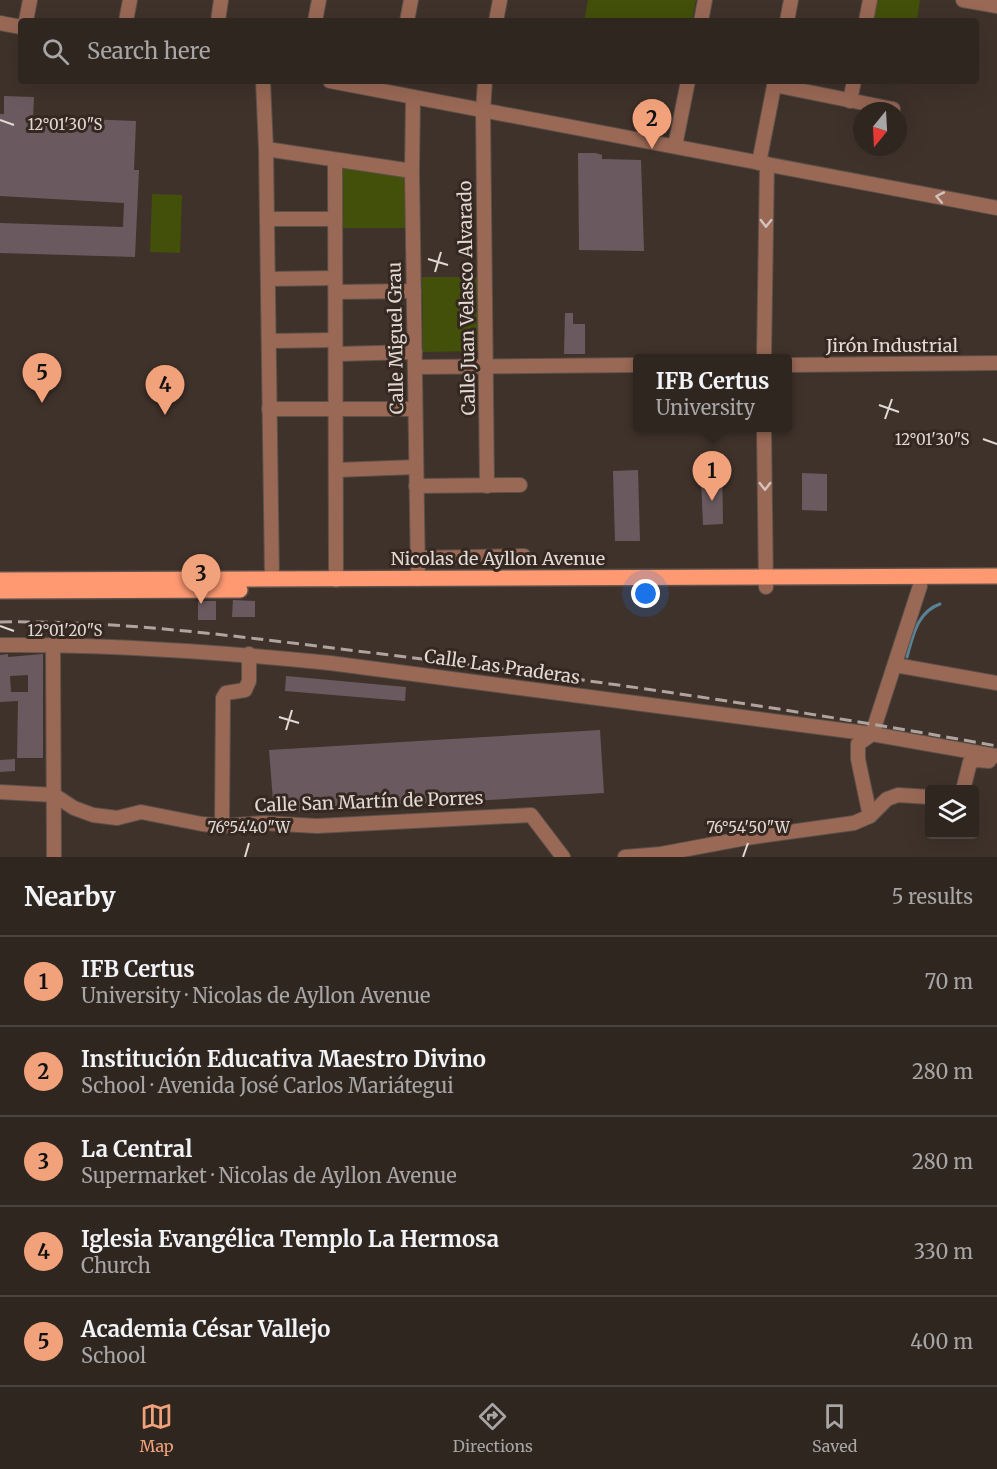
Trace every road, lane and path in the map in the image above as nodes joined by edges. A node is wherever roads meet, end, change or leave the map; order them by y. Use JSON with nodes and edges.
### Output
{"nodes":[{"id":1,"x":30,"y":0,"type":"edge"},
{"id":2,"x":130,"y":0,"type":"edge"},
{"id":3,"x":221,"y":0,"type":"edge"},
{"id":4,"x":319,"y":0,"type":"edge"},
{"id":5,"x":411,"y":0,"type":"edge"},
{"id":6,"x":500,"y":0,"type":"edge"},
{"id":7,"x":705,"y":0,"type":"edge"},
{"id":8,"x":791,"y":0,"type":"edge"},
{"id":9,"x":870,"y":0,"type":"edge"},
{"id":10,"x":963,"y":0,"type":"edge"},
{"id":11,"x":995,"y":4,"type":"edge"},
{"id":12,"x":27,"y":18,"type":"edge"},
{"id":13,"x":127,"y":18,"type":"edge"},
{"id":14,"x":218,"y":18,"type":"edge"},
{"id":15,"x":316,"y":18,"type":"edge"},
{"id":16,"x":408,"y":18,"type":"edge"},
{"id":17,"x":497,"y":18,"type":"edge"},
{"id":18,"x":702,"y":18,"type":"edge"},
{"id":19,"x":788,"y":18,"type":"edge"},
{"id":20,"x":867,"y":18,"type":"edge"},
{"id":21,"x":0,"y":23,"type":"edge"},
{"id":22,"x":18,"y":26,"type":"edge"},
{"id":23,"x":262,"y":84,"type":"edge"},
{"id":24,"x":362,"y":84,"type":"edge"},
{"id":25,"x":485,"y":84,"type":"edge"},
{"id":26,"x":687,"y":84,"type":"edge"},
{"id":27,"x":775,"y":84,"type":"edge"},
{"id":28,"x":779,"y":84,"type":"edge"},
{"id":29,"x":853,"y":84,"type":"edge"},
{"id":30,"x":394,"y":87,"type":"edge"},
{"id":31,"x":413,"y":98,"type":"junction"},
{"id":32,"x":850,"y":101,"type":"junction"},
{"id":33,"x":855,"y":102,"type":"edge"},
{"id":34,"x":483,"y":111,"type":"junction"},
{"id":35,"x":675,"y":146,"type":"junction"},
{"id":36,"x":266,"y":149,"type":"junction"},
{"id":37,"x":335,"y":160,"type":"junction"},
{"id":38,"x":763,"y":163,"type":"junction"},
{"id":39,"x":412,"y":171,"type":"junction"},
{"id":40,"x":997,"y":207,"type":"edge"},
{"id":41,"x":267,"y":219,"type":"junction"},
{"id":42,"x":335,"y":219,"type":"junction"},
{"id":43,"x":268,"y":279,"type":"junction"},
{"id":44,"x":336,"y":285,"type":"junction"},
{"id":45,"x":414,"y":291,"type":"junction"},
{"id":46,"x":269,"y":340,"type":"junction"},
{"id":47,"x":336,"y":340,"type":"junction"},
{"id":48,"x":415,"y":352,"type":"junction"},
{"id":49,"x":336,"y":354,"type":"junction"},
{"id":50,"x":764,"y":354,"type":"edge"},
{"id":51,"x":997,"y":363,"type":"edge"},
{"id":52,"x":633,"y":365,"type":"edge"},
{"id":53,"x":792,"y":365,"type":"edge"},
{"id":54,"x":486,"y":366,"type":"junction"},
{"id":55,"x":415,"y":367,"type":"junction"},
{"id":56,"x":269,"y":410,"type":"junction"},
{"id":57,"x":336,"y":410,"type":"junction"},
{"id":58,"x":415,"y":410,"type":"junction"},
{"id":59,"x":764,"y":432,"type":"edge"},
{"id":60,"x":416,"y":467,"type":"junction"},
{"id":61,"x":336,"y":470,"type":"junction"},
{"id":62,"x":520,"y":485,"type":"dead end"},
{"id":63,"x":416,"y":486,"type":"junction"},
{"id":64,"x":487,"y":486,"type":"junction"},
{"id":65,"x":524,"y":556,"type":"dead end"},
{"id":66,"x":418,"y":558,"type":"junction"},
{"id":67,"x":997,"y":576,"type":"edge"},
{"id":68,"x":272,"y":579,"type":"junction"},
{"id":69,"x":418,"y":579,"type":"junction"},
{"id":70,"x":0,"y":580,"type":"edge"},
{"id":71,"x":336,"y":580,"type":"junction"},
{"id":72,"x":765,"y":582,"type":"junction"},
{"id":73,"x":920,"y":586,"type":"junction"},
{"id":74,"x":997,"y":586,"type":"edge"},
{"id":75,"x":0,"y":591,"type":"edge"},
{"id":76,"x":53,"y":644,"type":"junction"},
{"id":77,"x":0,"y":645,"type":"edge"},
{"id":78,"x":249,"y":654,"type":"junction"},
{"id":79,"x":895,"y":665,"type":"junction"},
{"id":80,"x":997,"y":683,"type":"edge"},
{"id":81,"x":872,"y":734,"type":"junction"},
{"id":82,"x":997,"y":756,"type":"edge"},
{"id":83,"x":997,"y":762,"type":"edge"},
{"id":84,"x":964,"y":785,"type":"edge"},
{"id":85,"x":0,"y":792,"type":"edge"},
{"id":86,"x":54,"y":795,"type":"junction"},
{"id":87,"x":925,"y":797,"type":"edge"},
{"id":88,"x":870,"y":816,"type":"junction"},
{"id":89,"x":222,"y":826,"type":"junction"},
{"id":90,"x":717,"y":850,"type":"edge"},
{"id":91,"x":54,"y":857,"type":"edge"},
{"id":92,"x":563,"y":857,"type":"edge"},
{"id":93,"x":625,"y":857,"type":"edge"}],
"edges":[{"from":1,"to":12,"type":"street"},
{"from":2,"to":13,"type":"street"},
{"from":3,"to":14,"type":"street"},
{"from":4,"to":15,"type":"street"},
{"from":5,"to":16,"type":"street"},
{"from":6,"to":17,"type":"street"},
{"from":7,"to":18,"type":"street"},
{"from":8,"to":19,"type":"street"},
{"from":9,"to":20,"type":"street"},
{"from":10,"to":11,"type":"street"},
{"from":21,"to":22,"type":"street"},
{"from":23,"to":36,"type":"street"},
{"from":24,"to":30,"type":"street"},
{"from":25,"to":34,"type":"street","name":"Calle Juan Velasco Alvarado"},
{"from":26,"to":35,"type":"street"},
{"from":27,"to":38,"type":"street"},
{"from":28,"to":32,"type":"street"},
{"from":29,"to":32,"type":"street"},
{"from":30,"to":31,"type":"street"},
{"from":31,"to":34,"type":"street"},
{"from":31,"to":39,"type":"street","name":"Calle Miguel Grau"},
{"from":32,"to":33,"type":"street"},
{"from":34,"to":35,"type":"street"},
{"from":34,"to":54,"type":"street","name":"Calle Juan Velasco Alvarado"},
{"from":35,"to":38,"type":"street"},
{"from":36,"to":37,"type":"street"},
{"from":36,"to":41,"type":"street"},
{"from":37,"to":39,"type":"street"},
{"from":37,"to":42,"type":"street"},
{"from":40,"to":38,"type":"street","one_way":true},
{"from":38,"to":50,"type":"street","one_way":true},
{"from":39,"to":45,"type":"street","name":"Calle Miguel Grau"},
{"from":41,"to":42,"type":"street"},
{"from":41,"to":43,"type":"street"},
{"from":42,"to":44,"type":"street"},
{"from":43,"to":44,"type":"street"},
{"from":43,"to":46,"type":"street"},
{"from":44,"to":45,"type":"street"},
{"from":44,"to":47,"type":"street"},
{"from":45,"to":48,"type":"street","name":"Calle Miguel Grau"},
{"from":46,"to":47,"type":"street"},
{"from":46,"to":56,"type":"street"},
{"from":47,"to":49,"type":"street"},
{"from":48,"to":49,"type":"street"},
{"from":48,"to":55,"type":"street","name":"Calle Miguel Grau"},
{"from":49,"to":57,"type":"street"},
{"from":51,"to":53,"type":"street","name":"Jirón Industrial"},
{"from":52,"to":54,"type":"street"},
{"from":54,"to":55,"type":"street"},
{"from":54,"to":64,"type":"street","name":"Calle Juan Velasco Alvarado"},
{"from":55,"to":58,"type":"street","name":"Calle Miguel Grau"},
{"from":56,"to":57,"type":"street"},
{"from":56,"to":68,"type":"street"},
{"from":57,"to":58,"type":"street"},
{"from":57,"to":61,"type":"street"},
{"from":58,"to":60,"type":"street","name":"Calle Miguel Grau"},
{"from":59,"to":72,"type":"street","one_way":true},
{"from":60,"to":61,"type":"street"},
{"from":60,"to":63,"type":"street","name":"Calle Miguel Grau"},
{"from":61,"to":71,"type":"street"},
{"from":62,"to":64,"type":"street"},
{"from":63,"to":64,"type":"street"},
{"from":63,"to":66,"type":"street","name":"Calle Miguel Grau"},
{"from":65,"to":66,"type":"street"},
{"from":66,"to":69,"type":"street","name":"Calle Miguel Grau"},
{"from":67,"to":72,"type":"main road","name":"Nicolas de Ayllon Avenue"},
{"from":68,"to":70,"type":"main road","name":"Nicolas de Ayllon Avenue"},
{"from":68,"to":71,"type":"main road","name":"Nicolas de Ayllon Avenue"},
{"from":69,"to":71,"type":"main road","name":"Nicolas de Ayllon Avenue"},
{"from":69,"to":72,"type":"main road","name":"Nicolas de Ayllon Avenue"},
{"from":72,"to":73,"type":"main road","name":"Nicolas de Ayllon Avenue"},
{"from":72,"to":75,"type":"main road","name":"Nicolas de Ayllon Avenue"},
{"from":73,"to":74,"type":"main road","name":"Nicolas de Ayllon Avenue"},
{"from":73,"to":79,"type":"street"},
{"from":76,"to":77,"type":"street","name":"Calle Las Praderas"},
{"from":76,"to":78,"type":"street","name":"Calle Las Praderas"},
{"from":76,"to":86,"type":"street"},
{"from":78,"to":81,"type":"street","name":"Calle Las Praderas"},
{"from":78,"to":89,"type":"street"},
{"from":79,"to":80,"type":"street"},
{"from":79,"to":81,"type":"street"},
{"from":81,"to":82,"type":"street","name":"Calle Las Praderas"},
{"from":81,"to":88,"type":"street"},
{"from":83,"to":84,"type":"street"},
{"from":85,"to":86,"type":"street","name":"Calle San Martín de Porres"},
{"from":86,"to":89,"type":"street","name":"Calle San Martín de Porres"},
{"from":86,"to":91,"type":"street"},
{"from":87,"to":88,"type":"street"},
{"from":88,"to":90,"type":"street"},
{"from":89,"to":92,"type":"street","name":"Calle San Martín de Porres"},
{"from":90,"to":93,"type":"street"}]}
